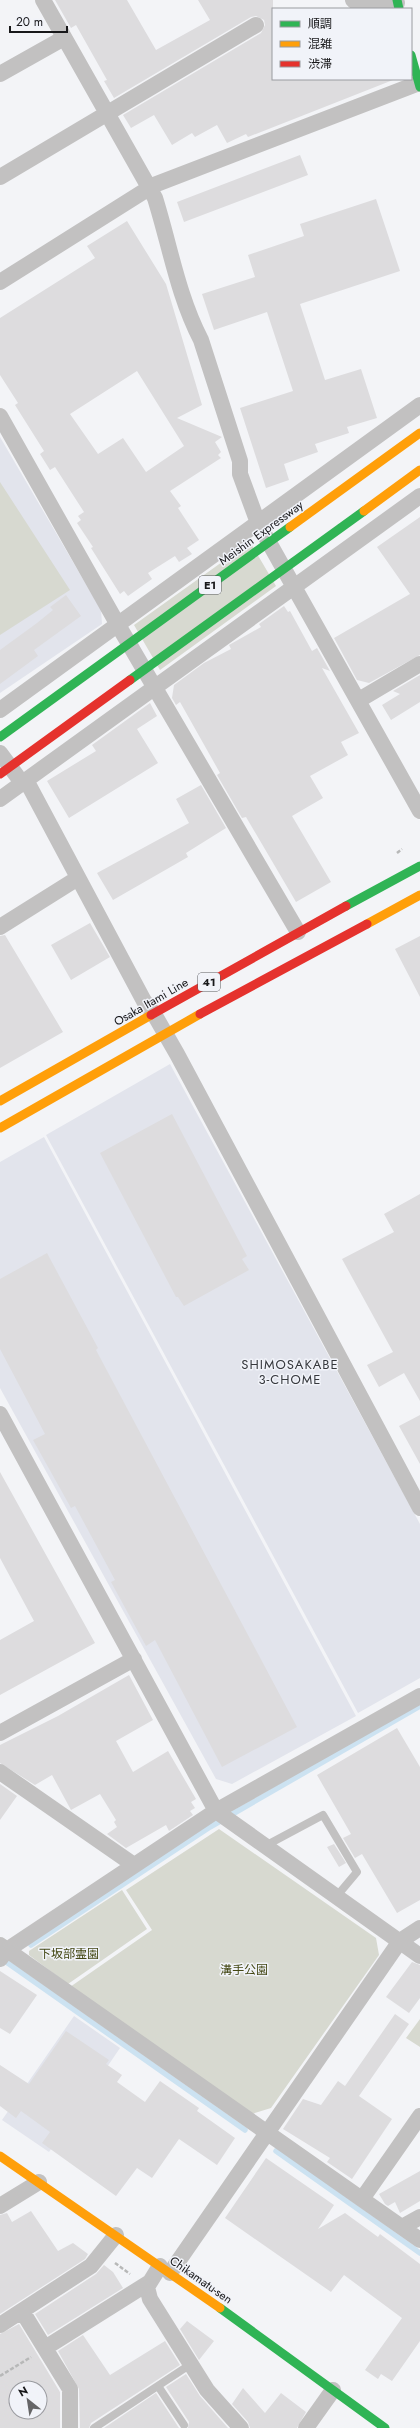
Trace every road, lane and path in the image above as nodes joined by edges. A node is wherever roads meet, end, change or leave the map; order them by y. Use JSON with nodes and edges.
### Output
{"nodes":[{"id":1,"x":43,"y":0,"type":"edge"},
{"id":2,"x":353,"y":0,"type":"edge"},
{"id":3,"x":398,"y":4,"type":"edge"},
{"id":4,"x":256,"y":25,"type":"dead end"},
{"id":5,"x":64,"y":38,"type":"junction"},
{"id":6,"x":412,"y":59,"type":"edge"},
{"id":7,"x":0,"y":74,"type":"edge"},
{"id":8,"x":419,"y":85,"type":"edge"},
{"id":9,"x":107,"y":112,"type":"junction"},
{"id":10,"x":0,"y":177,"type":"edge"},
{"id":11,"x":149,"y":187,"type":"junction"},
{"id":12,"x":0,"y":282,"type":"edge"},
{"id":13,"x":420,"y":405,"type":"edge"},
{"id":14,"x":0,"y":416,"type":"edge"},
{"id":15,"x":420,"y":433,"type":"edge"},
{"id":16,"x":420,"y":470,"type":"edge"},
{"id":17,"x":420,"y":496,"type":"edge"},
{"id":18,"x":258,"y":523,"type":"junction"},
{"id":19,"x":295,"y":586,"type":"junction"},
{"id":20,"x":118,"y":625,"type":"junction"},
{"id":21,"x":420,"y":664,"type":"edge"},
{"id":22,"x":154,"y":686,"type":"junction"},
{"id":23,"x":359,"y":700,"type":"junction"},
{"id":24,"x":0,"y":710,"type":"edge"},
{"id":25,"x":0,"y":737,"type":"edge"},
{"id":26,"x":0,"y":753,"type":"edge"},
{"id":27,"x":0,"y":774,"type":"edge"},
{"id":28,"x":24,"y":781,"type":"junction"},
{"id":29,"x":0,"y":799,"type":"edge"},
{"id":30,"x":420,"y":811,"type":"edge"},
{"id":31,"x":420,"y":866,"type":"edge"},
{"id":32,"x":78,"y":878,"type":"junction"},
{"id":33,"x":420,"y":895,"type":"edge"},
{"id":34,"x":0,"y":927,"type":"edge"},
{"id":35,"x":298,"y":932,"type":"junction"},
{"id":36,"x":154,"y":1014,"type":"junction"},
{"id":37,"x":165,"y":1033,"type":"junction"},
{"id":38,"x":0,"y":1101,"type":"edge"},
{"id":39,"x":0,"y":1128,"type":"edge"},
{"id":40,"x":0,"y":1414,"type":"edge"},
{"id":41,"x":420,"y":1508,"type":"edge"},
{"id":42,"x":134,"y":1659,"type":"junction"},
{"id":43,"x":420,"y":1696,"type":"edge"},
{"id":44,"x":0,"y":1733,"type":"edge"},
{"id":45,"x":0,"y":1772,"type":"edge"},
{"id":46,"x":216,"y":1811,"type":"junction"},
{"id":47,"x":265,"y":1846,"type":"junction"},
{"id":48,"x":134,"y":1865,"type":"junction"},
{"id":49,"x":336,"y":1896,"type":"junction"},
{"id":50,"x":420,"y":1928,"type":"edge"},
{"id":51,"x":400,"y":1941,"type":"junction"},
{"id":52,"x":2,"y":1951,"type":"edge"},
{"id":53,"x":420,"y":1956,"type":"edge"},
{"id":54,"x":420,"y":2116,"type":"edge"},
{"id":55,"x":266,"y":2132,"type":"junction"},
{"id":56,"x":0,"y":2156,"type":"edge"},
{"id":57,"x":39,"y":2182,"type":"junction"},
{"id":58,"x":362,"y":2199,"type":"junction"},
{"id":59,"x":0,"y":2206,"type":"edge"},
{"id":60,"x":420,"y":2216,"type":"edge"},
{"id":61,"x":402,"y":2227,"type":"junction"},
{"id":62,"x":116,"y":2235,"type":"junction"},
{"id":63,"x":420,"y":2240,"type":"edge"},
{"id":64,"x":100,"y":2255,"type":"junction"},
{"id":65,"x":165,"y":2270,"type":"junction"},
{"id":66,"x":133,"y":2276,"type":"dead end"},
{"id":67,"x":150,"y":2282,"type":"junction"},
{"id":68,"x":22,"y":2311,"type":"junction"},
{"id":69,"x":0,"y":2325,"type":"edge"},
{"id":70,"x":45,"y":2348,"type":"junction"},
{"id":71,"x":191,"y":2364,"type":"junction"},
{"id":72,"x":0,"y":2376,"type":"edge"},
{"id":73,"x":158,"y":2386,"type":"junction"},
{"id":74,"x":333,"y":2390,"type":"junction"},
{"id":75,"x":184,"y":2425,"type":"dead end"},
{"id":76,"x":70,"y":2428,"type":"edge"},
{"id":77,"x":94,"y":2428,"type":"edge"},
{"id":78,"x":241,"y":2428,"type":"edge"},
{"id":79,"x":306,"y":2428,"type":"edge"},
{"id":80,"x":385,"y":2428,"type":"edge"}],
"edges":[{"from":1,"to":5,"type":"street"},
{"from":2,"to":3,"type":"street"},
{"from":4,"to":9,"type":"street"},
{"from":5,"to":7,"type":"street"},
{"from":5,"to":9,"type":"street"},
{"from":6,"to":8,"type":"main road"},
{"from":8,"to":11,"type":"street"},
{"from":9,"to":10,"type":"street"},
{"from":9,"to":11,"type":"street"},
{"from":11,"to":12,"type":"street"},
{"from":11,"to":18,"type":"street"},
{"from":13,"to":18,"type":"street"},
{"from":14,"to":20,"type":"street"},
{"from":15,"to":25,"type":"main road","name":"Meishin Expressway","number":"E1","bridge":true},
{"from":16,"to":27,"type":"main road","number":"E1","bridge":true},
{"from":17,"to":19,"type":"street"},
{"from":18,"to":19,"type":"street"},
{"from":18,"to":20,"type":"street"},
{"from":19,"to":22,"type":"street"},
{"from":19,"to":23,"type":"street"},
{"from":20,"to":22,"type":"street"},
{"from":20,"to":24,"type":"street"},
{"from":21,"to":23,"type":"street"},
{"from":22,"to":28,"type":"street"},
{"from":22,"to":35,"type":"street"},
{"from":23,"to":30,"type":"street"},
{"from":26,"to":28,"type":"street"},
{"from":28,"to":29,"type":"street"},
{"from":28,"to":32,"type":"street"},
{"from":31,"to":35,"type":"main road","name":"Osaka Itami Line","number":"41"},
{"from":32,"to":34,"type":"street"},
{"from":32,"to":36,"type":"street"},
{"from":33,"to":37,"type":"main road","number":"41"},
{"from":35,"to":36,"type":"main road","name":"Osaka Itami Line","number":"41"},
{"from":36,"to":37,"type":"street"},
{"from":36,"to":38,"type":"main road","name":"Osaka Itami Line","number":"41"},
{"from":37,"to":39,"type":"main road","number":"41"},
{"from":37,"to":41,"type":"street"},
{"from":40,"to":42,"type":"street"},
{"from":42,"to":44,"type":"street"},
{"from":42,"to":46,"type":"street"},
{"from":43,"to":46,"type":"street"},
{"from":45,"to":48,"type":"street"},
{"from":46,"to":47,"type":"street"},
{"from":46,"to":48,"type":"street"},
{"from":47,"to":49,"type":"street"},
{"from":47,"to":49,"type":"lane"},
{"from":48,"to":52,"type":"street"},
{"from":49,"to":51,"type":"street"},
{"from":50,"to":51,"type":"street"},
{"from":51,"to":53,"type":"street"},
{"from":51,"to":55,"type":"street"},
{"from":52,"to":55,"type":"street"},
{"from":54,"to":58,"type":"street"},
{"from":55,"to":58,"type":"street"},
{"from":55,"to":65,"type":"street"},
{"from":56,"to":57,"type":"main road","name":"Chikamatu-sen"},
{"from":57,"to":59,"type":"street"},
{"from":57,"to":62,"type":"main road","name":"Chikamatu-sen"},
{"from":58,"to":61,"type":"street"},
{"from":60,"to":61,"type":"street"},
{"from":61,"to":63,"type":"street"},
{"from":62,"to":64,"type":"street"},
{"from":62,"to":65,"type":"main road","name":"Chikamatu-sen"},
{"from":64,"to":66,"type":"path"},
{"from":64,"to":68,"type":"street"},
{"from":65,"to":67,"type":"street"},
{"from":65,"to":74,"type":"main road","name":"Chikamatu-sen"},
{"from":67,"to":70,"type":"street"},
{"from":67,"to":71,"type":"street"},
{"from":68,"to":69,"type":"street"},
{"from":68,"to":70,"type":"street"},
{"from":70,"to":72,"type":"path"},
{"from":70,"to":76,"type":"street"},
{"from":71,"to":73,"type":"lane"},
{"from":71,"to":78,"type":"street"},
{"from":73,"to":75,"type":"lane"},
{"from":73,"to":77,"type":"lane"},
{"from":74,"to":79,"type":"street"},
{"from":74,"to":80,"type":"main road","name":"Chikamatu-sen"}]}
